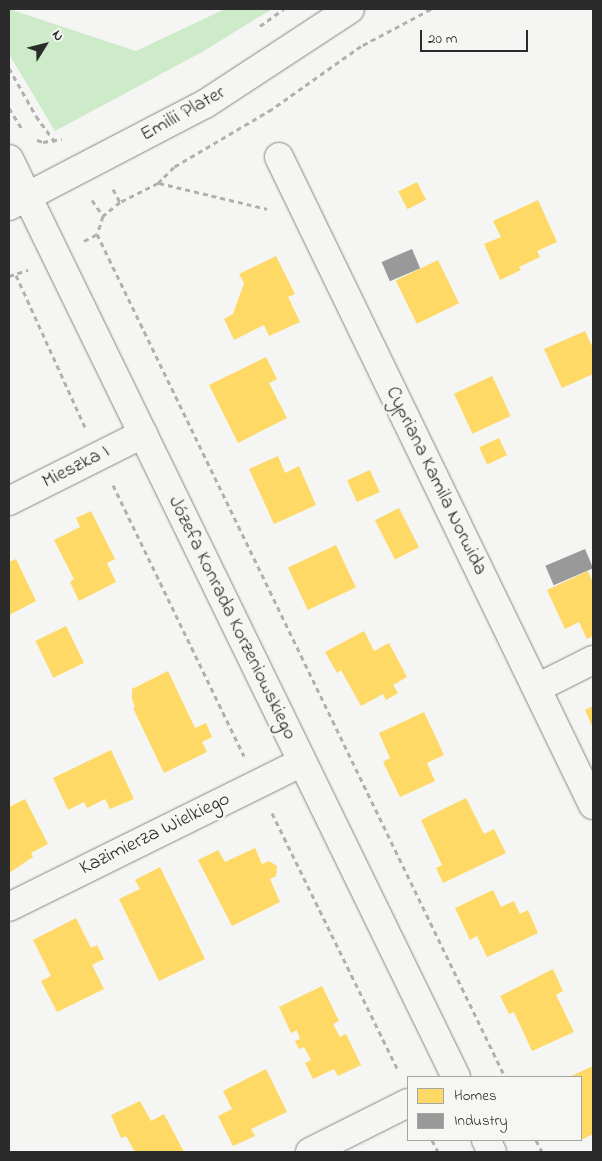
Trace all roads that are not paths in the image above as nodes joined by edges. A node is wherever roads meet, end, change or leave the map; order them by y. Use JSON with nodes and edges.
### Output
{"nodes":[{"id":1,"x":350,"y":9,"type":"edge"},
{"id":2,"x":279,"y":157,"type":"dead end"},
{"id":3,"x":9,"y":159,"type":"edge"},
{"id":4,"x":18,"y":201,"type":"edge"},
{"id":5,"x":143,"y":434,"type":"junction"},
{"id":6,"x":9,"y":500,"type":"edge"},
{"id":7,"x":593,"y":660,"type":"edge"},
{"id":8,"x":536,"y":688,"type":"junction"},
{"id":9,"x":302,"y":762,"type":"junction"},
{"id":10,"x":593,"y":804,"type":"edge"},
{"id":11,"x":9,"y":906,"type":"edge"},
{"id":12,"x":456,"y":1076,"type":"edge"},
{"id":13,"x":407,"y":1104,"type":"edge"},
{"id":14,"x":310,"y":1152,"type":"edge"}],
"edges":[{"from":1,"to":4,"type":"street","name":"Emilii Plater"},
{"from":2,"to":8,"type":"street","name":"Cypriana Kamila Norwida"},
{"from":3,"to":4,"type":"street","name":"Józefa Konrada Korzeniowskiego"},
{"from":4,"to":5,"type":"street","name":"Józefa Konrada Korzeniowskiego"},
{"from":5,"to":6,"type":"street","name":"Mieszka I"},
{"from":5,"to":9,"type":"street","name":"Józefa Konrada Korzeniowskiego"},
{"from":7,"to":8,"type":"street"},
{"from":8,"to":10,"type":"street","name":"Cypriana Kamila Norwida"},
{"from":9,"to":11,"type":"street","name":"Kazimierza Wielkiego"},
{"from":9,"to":12,"type":"street","name":"Józefa Konrada Korzeniowskiego"},
{"from":13,"to":14,"type":"street"}]}
